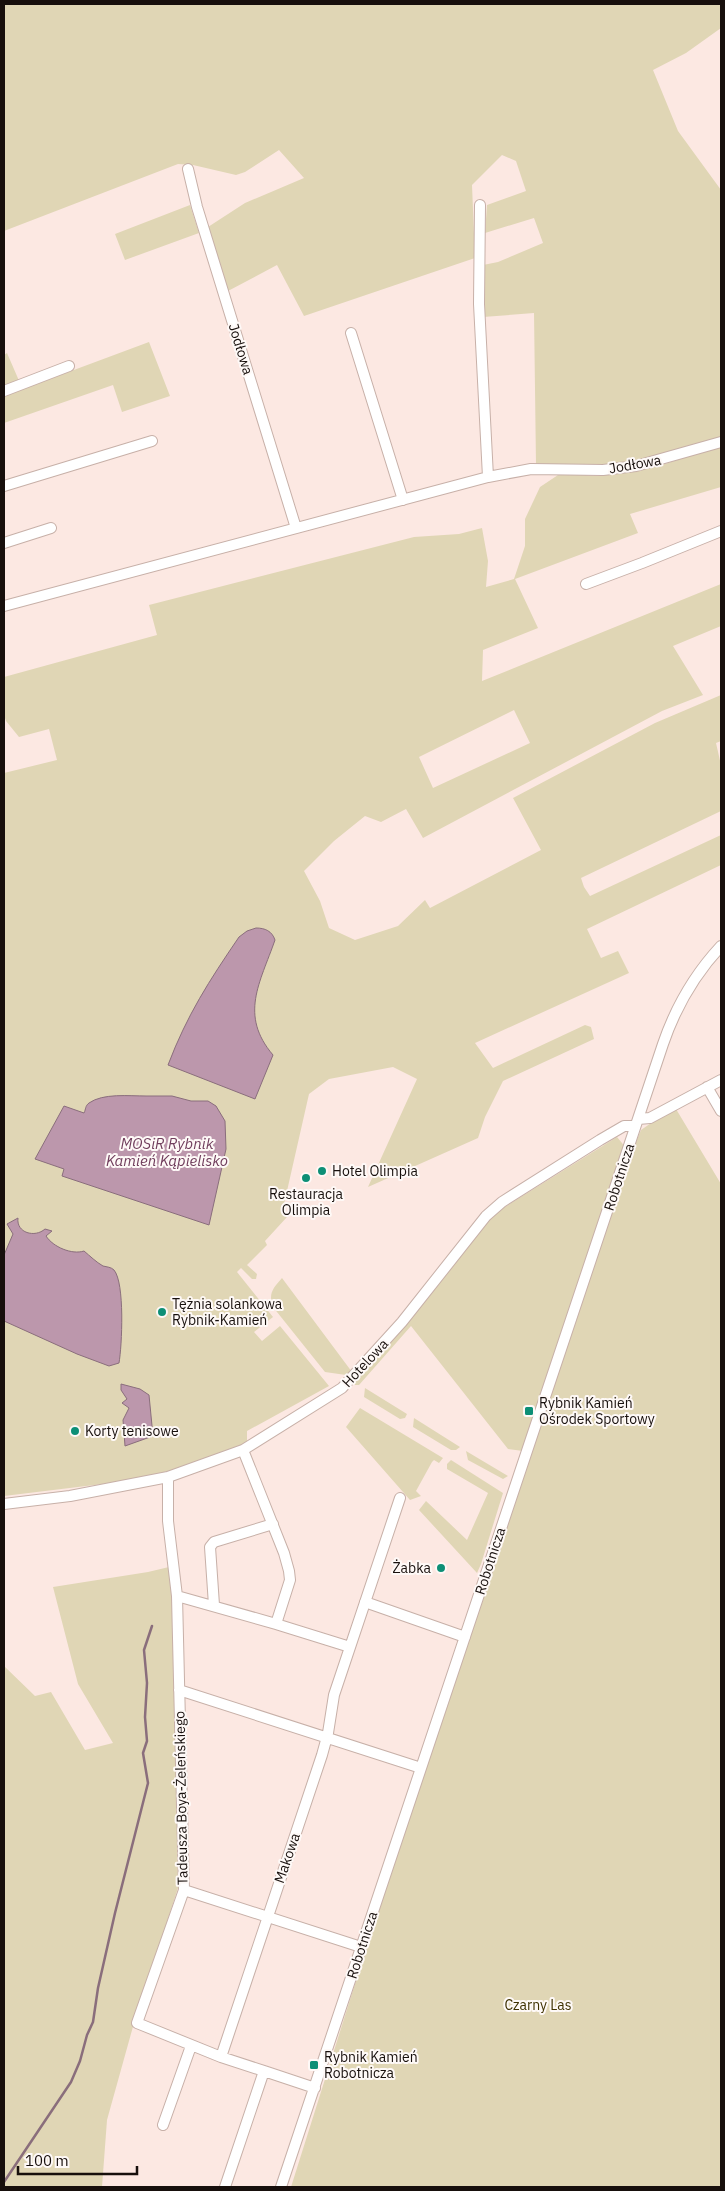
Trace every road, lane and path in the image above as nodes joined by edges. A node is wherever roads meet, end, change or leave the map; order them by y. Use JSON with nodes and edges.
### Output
{"nodes":[{"id":1,"x":188,"y":169,"type":"dead end"},
{"id":2,"x":480,"y":205,"type":"dead end"},
{"id":3,"x":351,"y":333,"type":"dead end"},
{"id":4,"x":69,"y":366,"type":"dead end"},
{"id":5,"x":4,"y":391,"type":"edge"},
{"id":6,"x":152,"y":441,"type":"dead end"},
{"id":7,"x":721,"y":442,"type":"edge"},
{"id":8,"x":488,"y":477,"type":"junction"},
{"id":9,"x":4,"y":486,"type":"edge"},
{"id":10,"x":403,"y":500,"type":"junction"},
{"id":11,"x":51,"y":528,"type":"dead end"},
{"id":12,"x":296,"y":528,"type":"junction"},
{"id":13,"x":721,"y":531,"type":"edge"},
{"id":14,"x":4,"y":543,"type":"edge"},
{"id":15,"x":586,"y":584,"type":"dead end"},
{"id":16,"x":4,"y":606,"type":"edge"},
{"id":17,"x":721,"y":946,"type":"edge"},
{"id":18,"x":721,"y":1080,"type":"edge"},
{"id":19,"x":707,"y":1087,"type":"junction"},
{"id":20,"x":721,"y":1111,"type":"edge"},
{"id":21,"x":637,"y":1122,"type":"junction"},
{"id":22,"x":243,"y":1450,"type":"junction"},
{"id":23,"x":168,"y":1477,"type":"junction"},
{"id":24,"x":400,"y":1498,"type":"dead end"},
{"id":25,"x":4,"y":1504,"type":"edge"},
{"id":26,"x":273,"y":1524,"type":"junction"},
{"id":27,"x":177,"y":1596,"type":"junction"},
{"id":28,"x":365,"y":1602,"type":"junction"},
{"id":29,"x":214,"y":1605,"type":"junction"},
{"id":30,"x":276,"y":1624,"type":"junction"},
{"id":31,"x":465,"y":1637,"type":"junction"},
{"id":32,"x":350,"y":1647,"type":"junction"},
{"id":33,"x":179,"y":1690,"type":"junction"},
{"id":34,"x":327,"y":1738,"type":"junction"},
{"id":35,"x":421,"y":1768,"type":"junction"},
{"id":36,"x":184,"y":1890,"type":"junction"},
{"id":37,"x":267,"y":1917,"type":"junction"},
{"id":38,"x":361,"y":1947,"type":"junction"},
{"id":39,"x":191,"y":2046,"type":"junction"},
{"id":40,"x":221,"y":2057,"type":"junction"},
{"id":41,"x":264,"y":2071,"type":"junction"},
{"id":42,"x":315,"y":2088,"type":"junction"},
{"id":43,"x":163,"y":2125,"type":"dead end"},
{"id":44,"x":225,"y":2187,"type":"edge"},
{"id":45,"x":281,"y":2187,"type":"edge"}],
"edges":[{"from":1,"to":12,"type":"street","name":"Jodłowa"},
{"from":2,"to":8,"type":"street"},
{"from":3,"to":10,"type":"street"},
{"from":4,"to":5,"type":"street"},
{"from":6,"to":9,"type":"street"},
{"from":7,"to":8,"type":"street","name":"Jodłowa"},
{"from":8,"to":10,"type":"street","name":"Jodłowa"},
{"from":10,"to":12,"type":"street","name":"Jodłowa"},
{"from":11,"to":14,"type":"street"},
{"from":12,"to":16,"type":"street","name":"Jodłowa"},
{"from":13,"to":15,"type":"street"},
{"from":17,"to":21,"type":"street","name":"Robotnicza"},
{"from":18,"to":19,"type":"street","name":"Hotelowa"},
{"from":19,"to":20,"type":"street"},
{"from":19,"to":21,"type":"street","name":"Hotelowa"},
{"from":21,"to":22,"type":"street","name":"Hotelowa"},
{"from":21,"to":31,"type":"street","name":"Robotnicza"},
{"from":22,"to":23,"type":"street","name":"Hotelowa"},
{"from":22,"to":26,"type":"street"},
{"from":23,"to":25,"type":"street","name":"Hotelowa"},
{"from":23,"to":27,"type":"street","name":"Tadeusza Boya-Żeleńskiego"},
{"from":24,"to":28,"type":"street","name":"Makowa"},
{"from":26,"to":29,"type":"street"},
{"from":26,"to":30,"type":"street"},
{"from":27,"to":29,"type":"street"},
{"from":27,"to":33,"type":"street","name":"Tadeusza Boya-Żeleńskiego"},
{"from":28,"to":31,"type":"street"},
{"from":28,"to":32,"type":"street","name":"Makowa"},
{"from":29,"to":30,"type":"street"},
{"from":30,"to":32,"type":"street"},
{"from":31,"to":35,"type":"street","name":"Robotnicza"},
{"from":32,"to":34,"type":"street","name":"Makowa"},
{"from":33,"to":34,"type":"street"},
{"from":33,"to":36,"type":"street","name":"Tadeusza Boya-Żeleńskiego"},
{"from":34,"to":35,"type":"street"},
{"from":34,"to":37,"type":"street","name":"Makowa"},
{"from":35,"to":38,"type":"street","name":"Robotnicza"},
{"from":36,"to":37,"type":"street"},
{"from":36,"to":39,"type":"street","name":"Tadeusza Boya-Żeleńskiego"},
{"from":37,"to":38,"type":"street"},
{"from":37,"to":40,"type":"street","name":"Makowa"},
{"from":38,"to":42,"type":"street","name":"Robotnicza"},
{"from":39,"to":40,"type":"street","name":"Tadeusza Boya-Żeleńskiego"},
{"from":39,"to":43,"type":"street"},
{"from":40,"to":41,"type":"street"},
{"from":41,"to":42,"type":"street"},
{"from":41,"to":44,"type":"street"},
{"from":42,"to":45,"type":"street","name":"Robotnicza"}]}
